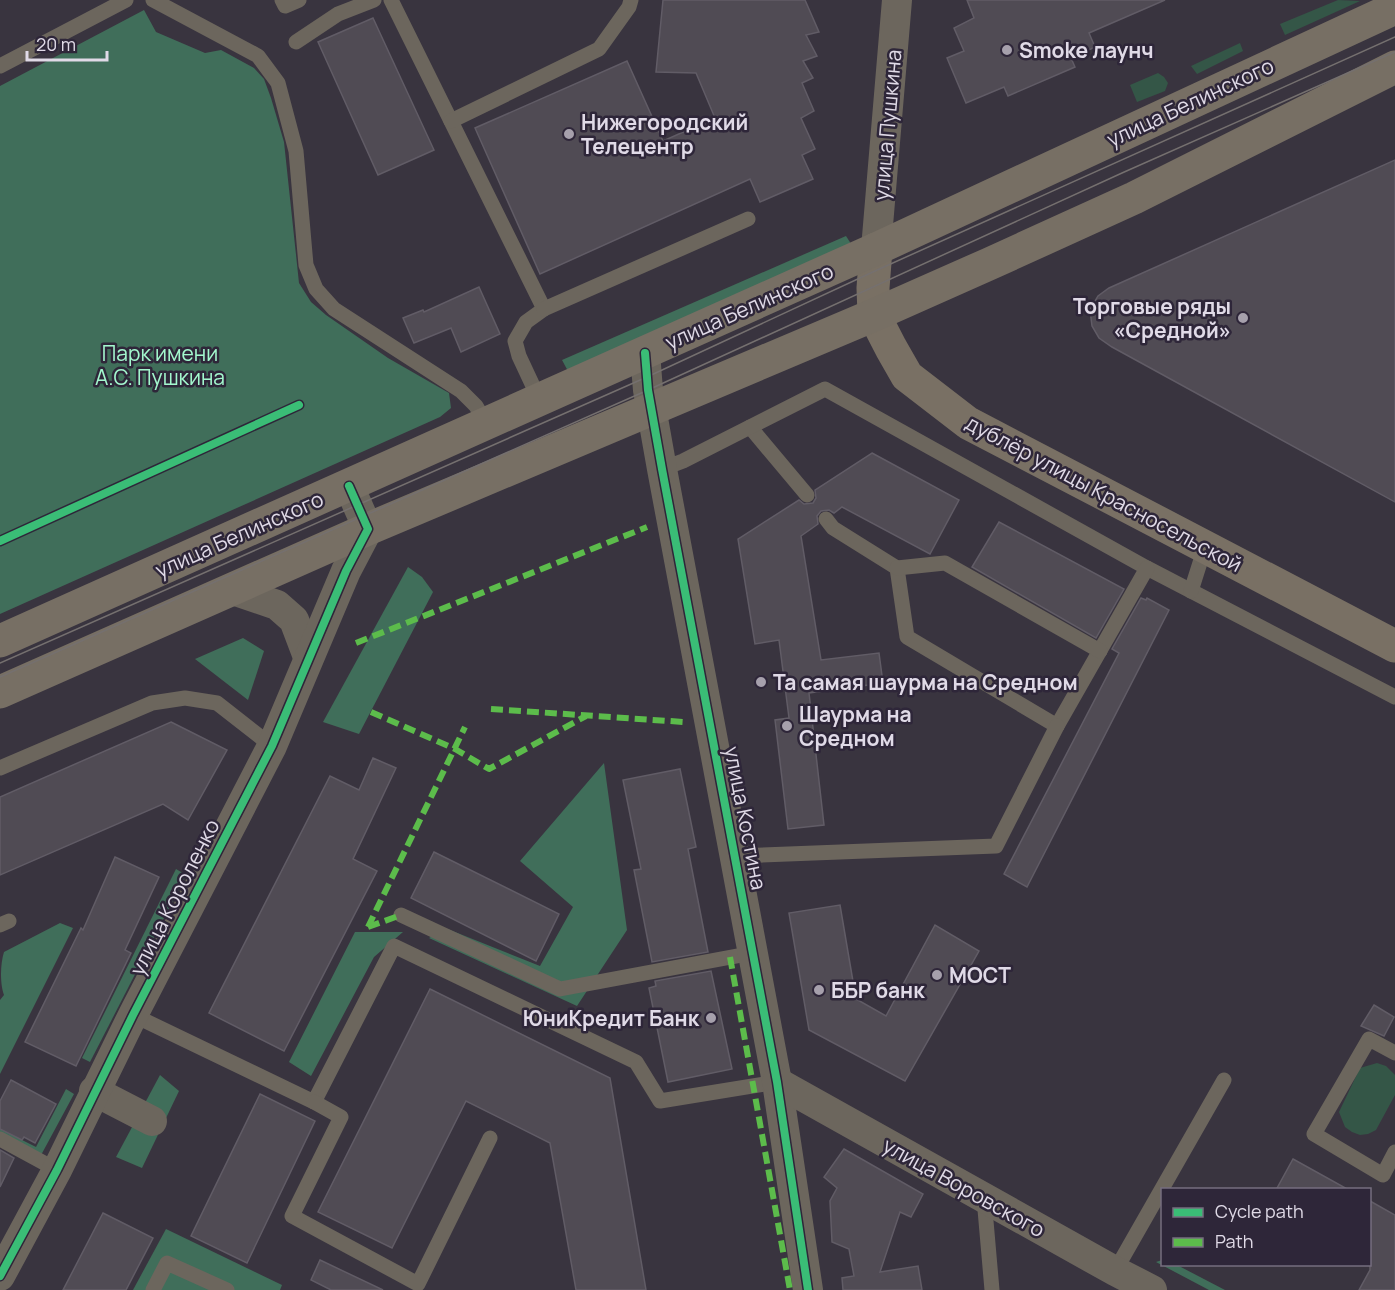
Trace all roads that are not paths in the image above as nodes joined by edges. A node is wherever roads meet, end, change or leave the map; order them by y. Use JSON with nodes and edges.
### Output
{"nodes":[{"id":1,"x":126,"y":0,"type":"edge"},
{"id":2,"x":153,"y":0,"type":"edge"},
{"id":3,"x":282,"y":0,"type":"edge"},
{"id":4,"x":300,"y":0,"type":"edge"},
{"id":5,"x":374,"y":0,"type":"edge"},
{"id":6,"x":391,"y":0,"type":"edge"},
{"id":7,"x":631,"y":0,"type":"edge"},
{"id":8,"x":897,"y":0,"type":"edge"},
{"id":9,"x":1382,"y":8,"type":"edge"},
{"id":10,"x":296,"y":42,"type":"dead end"},
{"id":11,"x":0,"y":66,"type":"edge"},
{"id":12,"x":1395,"y":67,"type":"edge"},
{"id":13,"x":451,"y":121,"type":"junction"},
{"id":14,"x":748,"y":219,"type":"dead end"},
{"id":15,"x":876,"y":249,"type":"junction"},
{"id":16,"x":544,"y":309,"type":"junction"},
{"id":17,"x":874,"y":315,"type":"junction"},
{"id":18,"x":645,"y":353,"type":"junction"},
{"id":19,"x":540,"y":400,"type":"junction"},
{"id":20,"x":651,"y":409,"type":"junction"},
{"id":21,"x":487,"y":425,"type":"junction"},
{"id":22,"x":750,"y":427,"type":"junction"},
{"id":23,"x":662,"y":469,"type":"junction"},
{"id":24,"x":349,"y":486,"type":"junction"},
{"id":25,"x":807,"y":495,"type":"dead end"},
{"id":26,"x":826,"y":519,"type":"dead end"},
{"id":27,"x":368,"y":529,"type":"junction"},
{"id":28,"x":1205,"y":547,"type":"junction"},
{"id":29,"x":897,"y":568,"type":"junction"},
{"id":30,"x":1147,"y":568,"type":"junction"},
{"id":31,"x":230,"y":589,"type":"junction"},
{"id":32,"x":1191,"y":591,"type":"junction"},
{"id":33,"x":0,"y":641,"type":"edge"},
{"id":34,"x":1394,"y":644,"type":"edge"},
{"id":35,"x":1100,"y":651,"type":"junction"},
{"id":36,"x":308,"y":657,"type":"junction"},
{"id":37,"x":0,"y":692,"type":"edge"},
{"id":38,"x":1395,"y":697,"type":"edge"},
{"id":39,"x":1057,"y":726,"type":"junction"},
{"id":40,"x":272,"y":746,"type":"junction"},
{"id":41,"x":0,"y":768,"type":"edge"},
{"id":42,"x":735,"y":856,"type":"junction"},
{"id":43,"x":401,"y":915,"type":"dead end"},
{"id":44,"x":753,"y":953,"type":"junction"},
{"id":45,"x":133,"y":1015,"type":"junction"},
{"id":46,"x":1395,"y":1053,"type":"edge"},
{"id":47,"x":1224,"y":1080,"type":"dead end"},
{"id":48,"x":777,"y":1082,"type":"junction"},
{"id":49,"x":94,"y":1091,"type":"junction"},
{"id":50,"x":314,"y":1102,"type":"junction"},
{"id":51,"x":152,"y":1121,"type":"dead end"},
{"id":52,"x":490,"y":1138,"type":"dead end"},
{"id":53,"x":0,"y":1139,"type":"edge"},
{"id":54,"x":1395,"y":1152,"type":"edge"},
{"id":55,"x":57,"y":1170,"type":"junction"},
{"id":56,"x":1162,"y":1188,"type":"edge"},
{"id":57,"x":1161,"y":1190,"type":"edge"},
{"id":58,"x":984,"y":1198,"type":"junction"},
{"id":59,"x":1115,"y":1271,"type":"junction"},
{"id":60,"x":0,"y":1276,"type":"edge"},
{"id":61,"x":153,"y":1290,"type":"edge"},
{"id":62,"x":227,"y":1290,"type":"edge"},
{"id":63,"x":808,"y":1290,"type":"edge"},
{"id":64,"x":992,"y":1290,"type":"edge"},
{"id":65,"x":1152,"y":1290,"type":"edge"}],
"edges":[{"from":1,"to":11,"type":"lane"},
{"from":2,"to":21,"type":"lane"},
{"from":3,"to":4,"type":"lane"},
{"from":5,"to":10,"type":"lane"},
{"from":6,"to":13,"type":"lane"},
{"from":7,"to":13,"type":"lane"},
{"from":8,"to":15,"type":"street","name":"улица Пушкина"},
{"from":9,"to":15,"type":"main road","name":"улица Белинского"},
{"from":12,"to":17,"type":"main road"},
{"from":13,"to":16,"type":"lane"},
{"from":14,"to":16,"type":"lane"},
{"from":15,"to":17,"type":"main road","name":"дублёр улицы Красносельской"},
{"from":15,"to":18,"type":"main road","name":"улица Белинского"},
{"from":16,"to":19,"type":"lane"},
{"from":17,"to":20,"type":"main road"},
{"from":17,"to":28,"type":"main road","name":"дублёр улицы Красносельской"},
{"from":18,"to":19,"type":"main road","name":"улица Белинского"},
{"from":18,"to":20,"type":"street","name":"улица Костина"},
{"from":19,"to":21,"type":"main road","name":"улица Белинского"},
{"from":20,"to":23,"type":"street","name":"улица Костина"},
{"from":20,"to":27,"type":"main road"},
{"from":21,"to":24,"type":"main road","name":"улица Белинского"},
{"from":22,"to":23,"type":"lane"},
{"from":22,"to":25,"type":"lane"},
{"from":22,"to":30,"type":"lane"},
{"from":23,"to":42,"type":"street","name":"улица Костина"},
{"from":24,"to":27,"type":"street"},
{"from":24,"to":33,"type":"main road","name":"улица Белинского"},
{"from":26,"to":29,"type":"lane"},
{"from":27,"to":31,"type":"main road"},
{"from":27,"to":36,"type":"street","name":"улица Короленко"},
{"from":28,"to":32,"type":"lane"},
{"from":28,"to":34,"type":"main road","name":"дублёр улицы Красносельской"},
{"from":29,"to":35,"type":"lane"},
{"from":29,"to":39,"type":"lane"},
{"from":30,"to":32,"type":"lane"},
{"from":30,"to":35,"type":"lane"},
{"from":31,"to":36,"type":"street"},
{"from":31,"to":37,"type":"main road"},
{"from":32,"to":38,"type":"lane"},
{"from":35,"to":39,"type":"lane"},
{"from":36,"to":40,"type":"street","name":"улица Короленко"},
{"from":39,"to":42,"type":"lane"},
{"from":40,"to":41,"type":"lane"},
{"from":40,"to":45,"type":"street","name":"улица Короленко"},
{"from":42,"to":44,"type":"street","name":"улица Костина"},
{"from":43,"to":44,"type":"lane"},
{"from":44,"to":48,"type":"street","name":"улица Костина"},
{"from":45,"to":49,"type":"street","name":"улица Короленко"},
{"from":45,"to":50,"type":"lane"},
{"from":46,"to":54,"type":"lane"},
{"from":47,"to":56,"type":"lane"},
{"from":48,"to":50,"type":"lane"},
{"from":48,"to":58,"type":"street","name":"улица Воровского"},
{"from":48,"to":63,"type":"street","name":"улица Костина"},
{"from":49,"to":51,"type":"street"},
{"from":49,"to":55,"type":"street","name":"улица Короленко"},
{"from":50,"to":52,"type":"lane"},
{"from":53,"to":55,"type":"lane"},
{"from":55,"to":60,"type":"street","name":"улица Короленко"},
{"from":57,"to":59,"type":"lane"},
{"from":58,"to":59,"type":"street","name":"улица Воровского"},
{"from":58,"to":64,"type":"lane"},
{"from":59,"to":65,"type":"street","name":"улица Воровского"},
{"from":61,"to":62,"type":"lane"}]}
